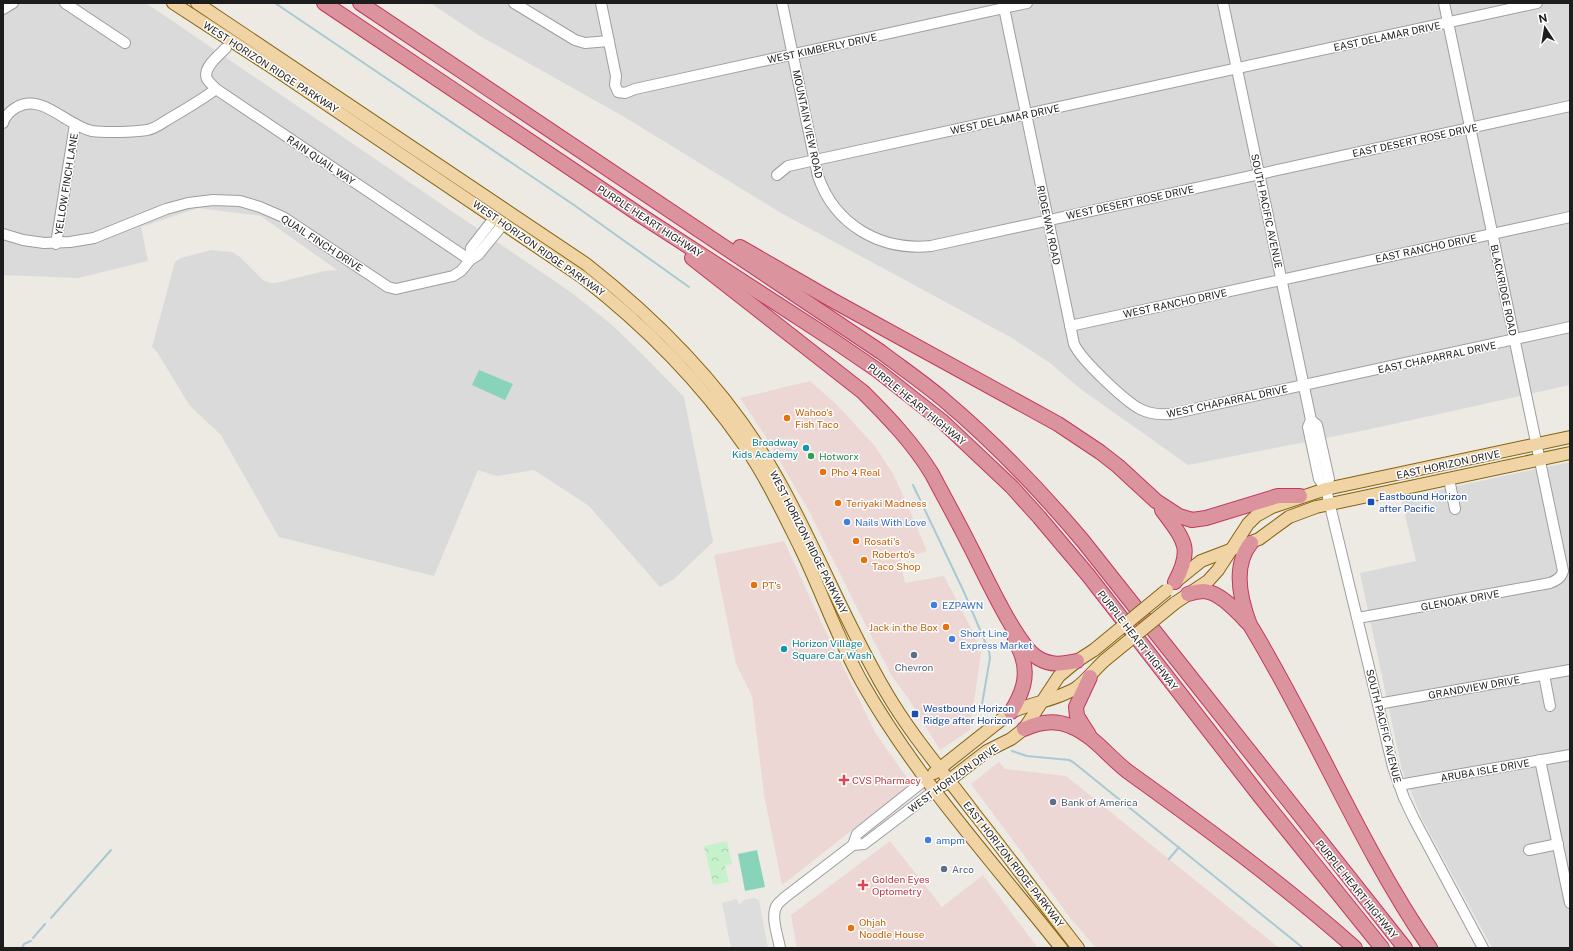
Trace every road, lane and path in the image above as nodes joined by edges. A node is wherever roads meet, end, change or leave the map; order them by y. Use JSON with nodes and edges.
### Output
{"nodes":[{"id":1,"x":13,"y":3,"type":"edge"},
{"id":2,"x":65,"y":3,"type":"edge"},
{"id":3,"x":173,"y":3,"type":"edge"},
{"id":4,"x":197,"y":3,"type":"edge"},
{"id":5,"x":324,"y":3,"type":"edge"},
{"id":6,"x":360,"y":3,"type":"edge"},
{"id":7,"x":514,"y":3,"type":"edge"},
{"id":8,"x":601,"y":3,"type":"edge"},
{"id":9,"x":782,"y":3,"type":"edge"},
{"id":10,"x":1027,"y":3,"type":"edge"},
{"id":11,"x":1223,"y":3,"type":"edge"},
{"id":12,"x":1444,"y":3,"type":"edge"},
{"id":13,"x":1537,"y":3,"type":"edge"},
{"id":14,"x":1003,"y":6,"type":"edge"},
{"id":15,"x":3,"y":9,"type":"edge"},
{"id":16,"x":216,"y":15,"type":"junction"},
{"id":17,"x":1448,"y":22,"type":"junction"},
{"id":18,"x":609,"y":41,"type":"junction"},
{"id":19,"x":125,"y":43,"type":"dead end"},
{"id":20,"x":228,"y":44,"type":"junction"},
{"id":21,"x":793,"y":55,"type":"junction"},
{"id":22,"x":1237,"y":68,"type":"junction"},
{"id":23,"x":216,"y":89,"type":"junction"},
{"id":24,"x":1570,"y":106,"type":"edge"},
{"id":25,"x":1026,"y":114,"type":"junction"},
{"id":26,"x":3,"y":123,"type":"edge"},
{"id":27,"x":76,"y":124,"type":"junction"},
{"id":28,"x":1470,"y":128,"type":"junction"},
{"id":29,"x":815,"y":160,"type":"junction"},
{"id":30,"x":1259,"y":174,"type":"junction"},
{"id":31,"x":777,"y":175,"type":"dead end"},
{"id":32,"x":627,"y":181,"type":"junction"},
{"id":33,"x":640,"y":215,"type":"junction"},
{"id":34,"x":1570,"y":217,"type":"edge"},
{"id":35,"x":500,"y":220,"type":"junction"},
{"id":36,"x":1048,"y":220,"type":"junction"},
{"id":37,"x":862,"y":231,"type":"joint"},
{"id":38,"x":3,"y":234,"type":"edge"},
{"id":39,"x":1492,"y":234,"type":"junction"},
{"id":40,"x":56,"y":244,"type":"junction"},
{"id":41,"x":559,"y":245,"type":"junction"},
{"id":42,"x":470,"y":260,"type":"junction"},
{"id":43,"x":1281,"y":280,"type":"junction"},
{"id":44,"x":646,"y":323,"type":"junction"},
{"id":45,"x":1070,"y":326,"type":"junction"},
{"id":46,"x":1570,"y":328,"type":"edge"},
{"id":47,"x":1514,"y":340,"type":"junction"},
{"id":48,"x":1304,"y":386,"type":"junction"},
{"id":49,"x":718,"y":410,"type":"junction"},
{"id":50,"x":1150,"y":413,"type":"joint"},
{"id":51,"x":747,"y":430,"type":"junction"},
{"id":52,"x":1570,"y":437,"type":"edge"},
{"id":53,"x":1537,"y":444,"type":"junction"},
{"id":54,"x":1570,"y":453,"type":"edge"},
{"id":55,"x":1540,"y":459,"type":"junction"},
{"id":56,"x":1448,"y":479,"type":"junction"},
{"id":57,"x":1326,"y":489,"type":"junction"},
{"id":58,"x":1300,"y":496,"type":"junction"},
{"id":59,"x":1156,"y":500,"type":"junction"},
{"id":60,"x":1330,"y":504,"type":"junction"},
{"id":61,"x":787,"y":509,"type":"junction"},
{"id":62,"x":1455,"y":509,"type":"dead end"},
{"id":63,"x":1252,"y":543,"type":"junction"},
{"id":64,"x":1231,"y":550,"type":"junction"},
{"id":65,"x":1561,"y":577,"type":"joint"},
{"id":66,"x":1171,"y":586,"type":"junction"},
{"id":67,"x":1188,"y":594,"type":"junction"},
{"id":68,"x":843,"y":607,"type":"junction"},
{"id":69,"x":830,"y":613,"type":"junction"},
{"id":70,"x":1358,"y":618,"type":"junction"},
{"id":71,"x":1009,"y":621,"type":"junction"},
{"id":72,"x":1250,"y":625,"type":"junction"},
{"id":73,"x":1077,"y":661,"type":"junction"},
{"id":74,"x":1570,"y":670,"type":"edge"},
{"id":75,"x":1544,"y":675,"type":"junction"},
{"id":76,"x":1090,"y":677,"type":"junction"},
{"id":77,"x":1044,"y":700,"type":"junction"},
{"id":78,"x":1378,"y":704,"type":"junction"},
{"id":79,"x":1550,"y":706,"type":"dead end"},
{"id":80,"x":1011,"y":712,"type":"junction"},
{"id":81,"x":1024,"y":729,"type":"junction"},
{"id":82,"x":1091,"y":737,"type":"junction"},
{"id":83,"x":1570,"y":754,"type":"edge"},
{"id":84,"x":1540,"y":760,"type":"junction"},
{"id":85,"x":940,"y":768,"type":"junction"},
{"id":86,"x":926,"y":779,"type":"junction"},
{"id":87,"x":949,"y":780,"type":"junction"},
{"id":88,"x":1399,"y":786,"type":"junction"},
{"id":89,"x":935,"y":790,"type":"junction"},
{"id":90,"x":1558,"y":844,"type":"junction"},
{"id":91,"x":853,"y":845,"type":"junction"},
{"id":92,"x":1529,"y":850,"type":"dead end"},
{"id":93,"x":1570,"y":903,"type":"edge"},
{"id":94,"x":1069,"y":936,"type":"junction"},
{"id":95,"x":1060,"y":947,"type":"edge"},
{"id":96,"x":780,"y":948,"type":"edge"},
{"id":97,"x":1078,"y":948,"type":"edge"},
{"id":98,"x":1355,"y":948,"type":"edge"},
{"id":99,"x":1382,"y":948,"type":"edge"},
{"id":100,"x":1405,"y":948,"type":"edge"},
{"id":101,"x":1430,"y":948,"type":"edge"},
{"id":102,"x":1483,"y":948,"type":"edge"}],
"edges":[{"from":1,"to":15,"type":"street"},
{"from":2,"to":19,"type":"street"},
{"from":3,"to":20,"type":"main road","name":"WEST HORIZON RIDGE PARKWAY"},
{"from":4,"to":16,"type":"main road","name":"WEST HORIZON RIDGE PARKWAY"},
{"from":5,"to":33,"type":"highway","name":"PURPLE HEART HIGHWAY"},
{"from":6,"to":32,"type":"highway","name":"PURPLE HEART HIGHWAY"},
{"from":7,"to":18,"type":"street"},
{"from":8,"to":18,"type":"street"},
{"from":9,"to":21,"type":"street","name":"MOUNTAIN VIEW ROAD"},
{"from":10,"to":14,"type":"street","name":"WEST KIMBERLY DRIVE"},
{"from":11,"to":22,"type":"street","name":"SOUTH PACIFIC AVENUE"},
{"from":12,"to":17,"type":"street","name":"BLACKRIDGE ROAD"},
{"from":13,"to":17,"type":"street","name":"EAST DELAMAR DRIVE"},
{"from":14,"to":21,"type":"street","name":"WEST KIMBERLY DRIVE"},
{"from":14,"to":25,"type":"street","name":"RIDGEWAY ROAD"},
{"from":16,"to":20,"type":"main road"},
{"from":16,"to":41,"type":"main road","name":"WEST HORIZON RIDGE PARKWAY"},
{"from":17,"to":22,"type":"street","name":"EAST DELAMAR DRIVE"},
{"from":17,"to":28,"type":"street","name":"BLACKRIDGE ROAD"},
{"from":18,"to":21,"type":"street","name":"WEST KIMBERLY DRIVE"},
{"from":20,"to":23,"type":"street","name":"RAIN QUAIL WAY"},
{"from":20,"to":35,"type":"main road","name":"WEST HORIZON RIDGE PARKWAY"},
{"from":21,"to":29,"type":"street","name":"MOUNTAIN VIEW ROAD"},
{"from":22,"to":25,"type":"street","name":"WEST DELAMAR DRIVE"},
{"from":22,"to":30,"type":"street","name":"SOUTH PACIFIC AVENUE"},
{"from":23,"to":27,"type":"street"},
{"from":23,"to":42,"type":"street","name":"RAIN QUAIL WAY"},
{"from":24,"to":28,"type":"street","name":"EAST DESERT ROSE DRIVE"},
{"from":25,"to":29,"type":"street","name":"WEST DELAMAR DRIVE"},
{"from":25,"to":36,"type":"street","name":"RIDGEWAY ROAD"},
{"from":26,"to":27,"type":"street"},
{"from":27,"to":40,"type":"street","name":"YELLOW FINCH LANE"},
{"from":28,"to":30,"type":"street","name":"EAST DESERT ROSE DRIVE"},
{"from":28,"to":39,"type":"street","name":"BLACKRIDGE ROAD"},
{"from":29,"to":31,"type":"street","name":"WEST DELAMAR DRIVE"},
{"from":29,"to":37,"type":"street","name":"MOUNTAIN VIEW ROAD"},
{"from":30,"to":36,"type":"street","name":"WEST DESERT ROSE DRIVE"},
{"from":30,"to":43,"type":"street","name":"SOUTH PACIFIC AVENUE"},
{"from":32,"to":59,"type":"highway"},
{"from":32,"to":100,"type":"highway","name":"PURPLE HEART HIGHWAY"},
{"from":33,"to":71,"type":"highway"},
{"from":33,"to":99,"type":"highway","name":"PURPLE HEART HIGHWAY"},
{"from":34,"to":39,"type":"street","name":"EAST RANCHO DRIVE"},
{"from":35,"to":41,"type":"main road"},
{"from":35,"to":42,"type":"street","name":"QUAIL FINCH DRIVE"},
{"from":35,"to":44,"type":"main road","name":"WEST HORIZON RIDGE PARKWAY"},
{"from":36,"to":37,"type":"street","name":"WEST DESERT ROSE DRIVE"},
{"from":36,"to":45,"type":"street","name":"RIDGEWAY ROAD"},
{"from":38,"to":40,"type":"street","name":"QUAIL FINCH DRIVE"},
{"from":39,"to":43,"type":"street","name":"EAST RANCHO DRIVE"},
{"from":39,"to":47,"type":"street","name":"BLACKRIDGE ROAD"},
{"from":40,"to":42,"type":"street","name":"QUAIL FINCH DRIVE"},
{"from":41,"to":44,"type":"main road","name":"WEST HORIZON RIDGE PARKWAY"},
{"from":43,"to":45,"type":"street","name":"WEST RANCHO DRIVE"},
{"from":43,"to":48,"type":"street","name":"SOUTH PACIFIC AVENUE"},
{"from":44,"to":49,"type":"main road","name":"WEST HORIZON RIDGE PARKWAY"},
{"from":44,"to":51,"type":"main road","name":"WEST HORIZON RIDGE PARKWAY"},
{"from":45,"to":50,"type":"street","name":"RIDGEWAY ROAD"},
{"from":46,"to":47,"type":"street","name":"EAST CHAPARRAL DRIVE"},
{"from":47,"to":48,"type":"street","name":"EAST CHAPARRAL DRIVE"},
{"from":47,"to":53,"type":"street","name":"BLACKRIDGE ROAD"},
{"from":48,"to":50,"type":"street","name":"WEST CHAPARRAL DRIVE"},
{"from":48,"to":57,"type":"street","name":"SOUTH PACIFIC AVENUE"},
{"from":49,"to":51,"type":"main road"},
{"from":49,"to":61,"type":"main road","name":"WEST HORIZON RIDGE PARKWAY"},
{"from":51,"to":61,"type":"main road","name":"WEST HORIZON RIDGE PARKWAY"},
{"from":52,"to":53,"type":"main road","name":"EAST HORIZON DRIVE"},
{"from":53,"to":55,"type":"street","name":"BLACKRIDGE ROAD"},
{"from":53,"to":57,"type":"main road","name":"EAST HORIZON DRIVE"},
{"from":54,"to":55,"type":"main road","name":"EAST HORIZON DRIVE"},
{"from":55,"to":56,"type":"main road","name":"EAST HORIZON DRIVE"},
{"from":55,"to":65,"type":"street","name":"BLACKRIDGE ROAD"},
{"from":56,"to":60,"type":"main road","name":"EAST HORIZON DRIVE"},
{"from":56,"to":62,"type":"street"},
{"from":57,"to":58,"type":"main road","name":"WEST HORIZON DRIVE"},
{"from":57,"to":60,"type":"street","name":"SOUTH PACIFIC AVENUE"},
{"from":58,"to":59,"type":"highway"},
{"from":58,"to":64,"type":"main road","name":"WEST HORIZON DRIVE"},
{"from":59,"to":66,"type":"highway"},
{"from":60,"to":63,"type":"main road","name":"WEST HORIZON DRIVE"},
{"from":60,"to":70,"type":"street","name":"SOUTH PACIFIC AVENUE"},
{"from":61,"to":68,"type":"main road","name":"WEST HORIZON RIDGE PARKWAY"},
{"from":61,"to":69,"type":"main road","name":"WEST HORIZON RIDGE PARKWAY"},
{"from":63,"to":64,"type":"main road","name":"WEST HORIZON DRIVE"},
{"from":63,"to":72,"type":"highway"},
{"from":64,"to":66,"type":"main road","name":"WEST HORIZON DRIVE"},
{"from":64,"to":67,"type":"main road","name":"WEST HORIZON DRIVE"},
{"from":65,"to":70,"type":"street","name":"GLENOAK DRIVE"},
{"from":66,"to":73,"type":"main road","name":"WEST HORIZON DRIVE","bridge":true},
{"from":67,"to":72,"type":"highway"},
{"from":67,"to":76,"type":"main road","name":"WEST HORIZON DRIVE","bridge":true},
{"from":68,"to":69,"type":"main road"},
{"from":68,"to":85,"type":"main road","name":"WEST HORIZON RIDGE PARKWAY"},
{"from":69,"to":86,"type":"main road","name":"WEST HORIZON RIDGE PARKWAY"},
{"from":70,"to":78,"type":"street","name":"SOUTH PACIFIC AVENUE"},
{"from":71,"to":73,"type":"highway"},
{"from":71,"to":80,"type":"highway"},
{"from":72,"to":101,"type":"highway"},
{"from":73,"to":77,"type":"main road","name":"WEST HORIZON DRIVE"},
{"from":74,"to":75,"type":"street","name":"GRANDVIEW DRIVE"},
{"from":75,"to":78,"type":"street","name":"GRANDVIEW DRIVE"},
{"from":75,"to":79,"type":"street"},
{"from":76,"to":77,"type":"main road","name":"WEST HORIZON DRIVE"},
{"from":76,"to":82,"type":"highway"},
{"from":77,"to":80,"type":"main road","name":"WEST HORIZON DRIVE"},
{"from":77,"to":81,"type":"main road","name":"WEST HORIZON DRIVE"},
{"from":78,"to":88,"type":"street","name":"SOUTH PACIFIC AVENUE"},
{"from":80,"to":85,"type":"main road","name":"WEST HORIZON DRIVE"},
{"from":81,"to":82,"type":"highway"},
{"from":81,"to":87,"type":"main road","name":"WEST HORIZON DRIVE"},
{"from":82,"to":98,"type":"highway"},
{"from":83,"to":84,"type":"street","name":"ARUBA ISLE DRIVE"},
{"from":84,"to":88,"type":"street","name":"ARUBA ISLE DRIVE"},
{"from":84,"to":90,"type":"street"},
{"from":85,"to":86,"type":"main road","name":"WEST HORIZON DRIVE"},
{"from":85,"to":87,"type":"main road","name":"WEST HORIZON RIDGE PARKWAY"},
{"from":86,"to":89,"type":"main road","name":"WEST HORIZON RIDGE PARKWAY"},
{"from":86,"to":91,"type":"street","name":"WEST HORIZON DRIVE"},
{"from":87,"to":89,"type":"main road","name":"WEST HORIZON DRIVE"},
{"from":87,"to":94,"type":"main road","name":"EAST HORIZON RIDGE PARKWAY"},
{"from":88,"to":102,"type":"street","name":"SOUTH PACIFIC AVENUE"},
{"from":89,"to":91,"type":"street","name":"WEST HORIZON DRIVE"},
{"from":89,"to":95,"type":"main road","name":"EAST HORIZON RIDGE PARKWAY"},
{"from":90,"to":92,"type":"street"},
{"from":90,"to":93,"type":"street"},
{"from":91,"to":96,"type":"street","name":"WEST HORIZON DRIVE"},
{"from":94,"to":95,"type":"main road"},
{"from":94,"to":97,"type":"main road","name":"EAST HORIZON RIDGE PARKWAY"}]}
